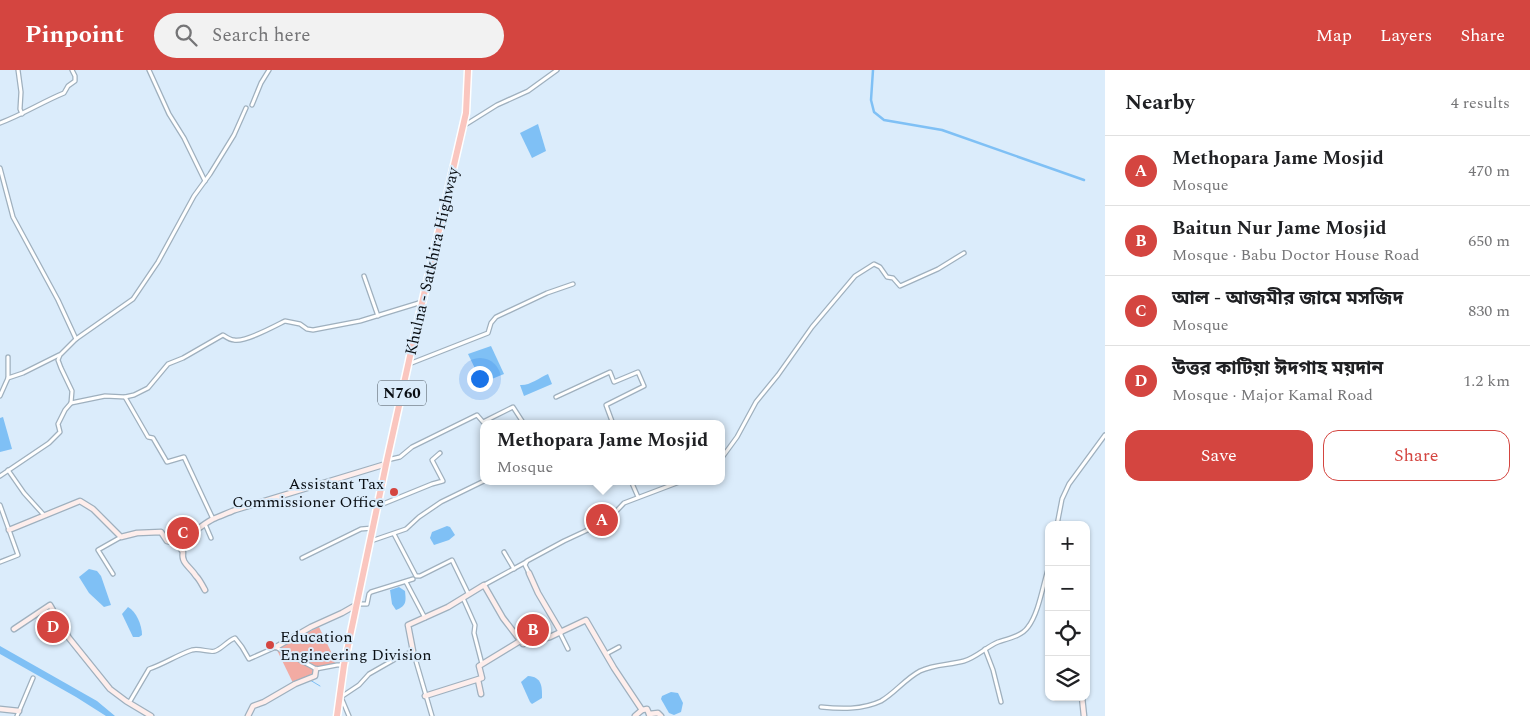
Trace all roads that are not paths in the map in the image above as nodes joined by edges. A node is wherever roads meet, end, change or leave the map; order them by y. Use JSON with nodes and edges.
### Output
{"nodes":[{"id":1,"x":18,"y":70,"type":"edge"},
{"id":2,"x":72,"y":70,"type":"edge"},
{"id":3,"x":149,"y":70,"type":"edge"},
{"id":4,"x":270,"y":70,"type":"edge"},
{"id":5,"x":468,"y":70,"type":"edge"},
{"id":6,"x":557,"y":70,"type":"edge"},
{"id":7,"x":252,"y":105,"type":"dead end"},
{"id":8,"x":246,"y":108,"type":"dead end"},
{"id":9,"x":22,"y":114,"type":"junction"},
{"id":10,"x":0,"y":124,"type":"edge"},
{"id":11,"x":462,"y":126,"type":"junction"},
{"id":12,"x":0,"y":168,"type":"edge"},
{"id":13,"x":205,"y":181,"type":"junction"},
{"id":14,"x":964,"y":253,"type":"dead end"},
{"id":15,"x":364,"y":276,"type":"dead end"},
{"id":16,"x":573,"y":284,"type":"dead end"},
{"id":17,"x":422,"y":302,"type":"junction"},
{"id":18,"x":378,"y":316,"type":"junction"},
{"id":19,"x":76,"y":339,"type":"junction"},
{"id":20,"x":60,"y":355,"type":"junction"},
{"id":21,"x":8,"y":357,"type":"dead end"},
{"id":22,"x":408,"y":364,"type":"junction"},
{"id":23,"x":8,"y":378,"type":"junction"},
{"id":24,"x":0,"y":396,"type":"edge"},
{"id":25,"x":556,"y":396,"type":"dead end"},
{"id":26,"x":126,"y":397,"type":"junction"},
{"id":27,"x":71,"y":403,"type":"junction"},
{"id":28,"x":482,"y":420,"type":"edge"},
{"id":29,"x":487,"y":420,"type":"edge"},
{"id":30,"x":521,"y":420,"type":"edge"},
{"id":31,"x":612,"y":420,"type":"edge"},
{"id":32,"x":1105,"y":435,"type":"edge"},
{"id":33,"x":440,"y":454,"type":"dead end"},
{"id":34,"x":725,"y":454,"type":"edge"},
{"id":35,"x":387,"y":462,"type":"junction"},
{"id":36,"x":8,"y":470,"type":"junction"},
{"id":37,"x":0,"y":476,"type":"edge"},
{"id":38,"x":480,"y":483,"type":"edge"},
{"id":39,"x":633,"y":485,"type":"edge"},
{"id":40,"x":671,"y":485,"type":"edge"},
{"id":41,"x":638,"y":497,"type":"junction"},
{"id":42,"x":0,"y":505,"type":"edge"},
{"id":43,"x":378,"y":506,"type":"junction"},
{"id":44,"x":43,"y":514,"type":"junction"},
{"id":45,"x":213,"y":520,"type":"junction"},
{"id":46,"x":1058,"y":521,"type":"edge"},
{"id":47,"x":205,"y":524,"type":"junction"},
{"id":48,"x":373,"y":528,"type":"junction"},
{"id":49,"x":594,"y":528,"type":"junction"},
{"id":50,"x":9,"y":530,"type":"junction"},
{"id":51,"x":596,"y":532,"type":"dead end"},
{"id":52,"x":394,"y":534,"type":"junction"},
{"id":53,"x":121,"y":537,"type":"junction"},
{"id":54,"x":211,"y":538,"type":"dead end"},
{"id":55,"x":176,"y":541,"type":"junction"},
{"id":56,"x":371,"y":541,"type":"junction"},
{"id":57,"x":504,"y":552,"type":"dead end"},
{"id":58,"x":302,"y":558,"type":"dead end"},
{"id":59,"x":527,"y":561,"type":"junction"},
{"id":60,"x":0,"y":562,"type":"edge"},
{"id":61,"x":514,"y":569,"type":"junction"},
{"id":62,"x":112,"y":574,"type":"dead end"},
{"id":63,"x":529,"y":574,"type":"joint"},
{"id":64,"x":413,"y":579,"type":"dead end"},
{"id":65,"x":1045,"y":580,"type":"edge"},
{"id":66,"x":406,"y":582,"type":"junction"},
{"id":67,"x":484,"y":585,"type":"junction"},
{"id":68,"x":205,"y":590,"type":"dead end"},
{"id":69,"x":468,"y":593,"type":"junction"},
{"id":70,"x":462,"y":597,"type":"junction"},
{"id":71,"x":357,"y":604,"type":"junction"},
{"id":72,"x":425,"y":618,"type":"junction"},
{"id":73,"x":14,"y":630,"type":"dead end"},
{"id":74,"x":560,"y":632,"type":"junction"},
{"id":75,"x":520,"y":641,"type":"junction"},
{"id":76,"x":276,"y":647,"type":"junction"},
{"id":77,"x":619,"y":647,"type":"dead end"},
{"id":78,"x":568,"y":649,"type":"dead end"},
{"id":79,"x":985,"y":649,"type":"junction"},
{"id":80,"x":413,"y":651,"type":"junction"},
{"id":81,"x":605,"y":654,"type":"junction"},
{"id":82,"x":482,"y":664,"type":"junction"},
{"id":83,"x":344,"y":665,"type":"junction"},
{"id":84,"x":316,"y":669,"type":"junction"},
{"id":85,"x":33,"y":678,"type":"dead end"},
{"id":86,"x":478,"y":680,"type":"junction"},
{"id":87,"x":481,"y":694,"type":"dead end"},
{"id":88,"x":425,"y":696,"type":"junction"},
{"id":89,"x":341,"y":698,"type":"junction"},
{"id":90,"x":1082,"y":701,"type":"edge"},
{"id":91,"x":1001,"y":702,"type":"dead end"},
{"id":92,"x":129,"y":703,"type":"junction"},
{"id":93,"x":821,"y":707,"type":"dead end"},
{"id":94,"x":0,"y":709,"type":"edge"},
{"id":95,"x":642,"y":710,"type":"junction"},
{"id":96,"x":18,"y":713,"type":"edge"},
{"id":97,"x":649,"y":715,"type":"edge"},
{"id":98,"x":151,"y":716,"type":"edge"},
{"id":99,"x":248,"y":716,"type":"edge"},
{"id":100,"x":337,"y":716,"type":"edge"},
{"id":101,"x":349,"y":716,"type":"edge"},
{"id":102,"x":432,"y":716,"type":"edge"},
{"id":103,"x":635,"y":716,"type":"edge"},
{"id":104,"x":661,"y":716,"type":"edge"},
{"id":105,"x":1084,"y":716,"type":"edge"}],
"edges":[{"from":1,"to":9,"type":"street"},
{"from":2,"to":9,"type":"street"},
{"from":3,"to":13,"type":"street"},
{"from":4,"to":7,"type":"street"},
{"from":5,"to":11,"type":"highway","name":"Khulna - Satkhira Highway","number":"N760"},
{"from":6,"to":11,"type":"street"},
{"from":8,"to":13,"type":"street"},
{"from":9,"to":10,"type":"street"},
{"from":11,"to":17,"type":"highway","name":"Khulna - Satkhira Highway","number":"N760"},
{"from":12,"to":19,"type":"street"},
{"from":13,"to":19,"type":"street"},
{"from":14,"to":34,"type":"street"},
{"from":15,"to":18,"type":"street"},
{"from":16,"to":22,"type":"street"},
{"from":17,"to":18,"type":"street"},
{"from":17,"to":22,"type":"highway","name":"Khulna - Satkhira Highway","number":"N760"},
{"from":18,"to":26,"type":"street"},
{"from":19,"to":20,"type":"street"},
{"from":20,"to":23,"type":"street"},
{"from":20,"to":27,"type":"street"},
{"from":21,"to":23,"type":"street"},
{"from":22,"to":35,"type":"highway","name":"Khulna - Satkhira Highway","number":"N760"},
{"from":23,"to":24,"type":"street"},
{"from":25,"to":31,"type":"street"},
{"from":26,"to":27,"type":"street"},
{"from":26,"to":45,"type":"street"},
{"from":27,"to":36,"type":"street"},
{"from":28,"to":35,"type":"street"},
{"from":29,"to":30,"type":"street"},
{"from":32,"to":46,"type":"street"},
{"from":33,"to":43,"type":"street"},
{"from":35,"to":43,"type":"highway","name":"Khulna - Satkhira Highway","number":"N760"},
{"from":35,"to":45,"type":"street"},
{"from":36,"to":37,"type":"street"},
{"from":36,"to":44,"type":"street"},
{"from":38,"to":52,"type":"street"},
{"from":39,"to":41,"type":"street"},
{"from":40,"to":41,"type":"street"},
{"from":41,"to":49,"type":"street"},
{"from":42,"to":50,"type":"street"},
{"from":43,"to":48,"type":"highway","name":"Khulna - Satkhira Highway","number":"N760"},
{"from":44,"to":50,"type":"street"},
{"from":44,"to":53,"type":"street"},
{"from":45,"to":47,"type":"street"},
{"from":47,"to":54,"type":"street"},
{"from":47,"to":55,"type":"street"},
{"from":48,"to":56,"type":"highway","name":"Khulna - Satkhira Highway","number":"N760"},
{"from":48,"to":58,"type":"street"},
{"from":49,"to":51,"type":"street"},
{"from":49,"to":59,"type":"street"},
{"from":50,"to":60,"type":"street"},
{"from":52,"to":56,"type":"street"},
{"from":52,"to":69,"type":"street"},
{"from":53,"to":55,"type":"street"},
{"from":53,"to":62,"type":"street"},
{"from":55,"to":68,"type":"street"},
{"from":56,"to":71,"type":"highway","name":"Khulna - Satkhira Highway","number":"N760"},
{"from":57,"to":61,"type":"street"},
{"from":59,"to":61,"type":"street"},
{"from":59,"to":63,"type":"street"},
{"from":61,"to":67,"type":"street"},
{"from":63,"to":74,"type":"street"},
{"from":64,"to":66,"type":"street"},
{"from":65,"to":79,"type":"street"},
{"from":66,"to":71,"type":"street"},
{"from":66,"to":72,"type":"street"},
{"from":67,"to":69,"type":"street"},
{"from":67,"to":75,"type":"street"},
{"from":69,"to":70,"type":"street"},
{"from":70,"to":72,"type":"street"},
{"from":70,"to":82,"type":"street"},
{"from":71,"to":76,"type":"street"},
{"from":71,"to":83,"type":"highway","name":"Khulna - Satkhira Highway","number":"N760"},
{"from":72,"to":80,"type":"street"},
{"from":73,"to":92,"type":"street"},
{"from":74,"to":75,"type":"street"},
{"from":74,"to":78,"type":"street"},
{"from":74,"to":81,"type":"street"},
{"from":75,"to":82,"type":"street"},
{"from":76,"to":84,"type":"street"},
{"from":76,"to":92,"type":"street"},
{"from":77,"to":81,"type":"street"},
{"from":79,"to":91,"type":"street"},
{"from":79,"to":93,"type":"street"},
{"from":80,"to":88,"type":"street"},
{"from":80,"to":89,"type":"street"},
{"from":81,"to":95,"type":"street"},
{"from":82,"to":86,"type":"street"},
{"from":83,"to":84,"type":"street"},
{"from":83,"to":89,"type":"highway","name":"Khulna - Satkhira Highway","number":"N760"},
{"from":84,"to":99,"type":"street"},
{"from":85,"to":96,"type":"street"},
{"from":86,"to":87,"type":"street"},
{"from":86,"to":88,"type":"street"},
{"from":88,"to":102,"type":"street"},
{"from":89,"to":100,"type":"highway","name":"Khulna - Satkhira Highway","number":"N760"},
{"from":89,"to":101,"type":"street"},
{"from":90,"to":105,"type":"street"},
{"from":92,"to":98,"type":"street"},
{"from":94,"to":96,"type":"street"},
{"from":95,"to":97,"type":"street"},
{"from":95,"to":103,"type":"street"},
{"from":97,"to":104,"type":"street"}]}
